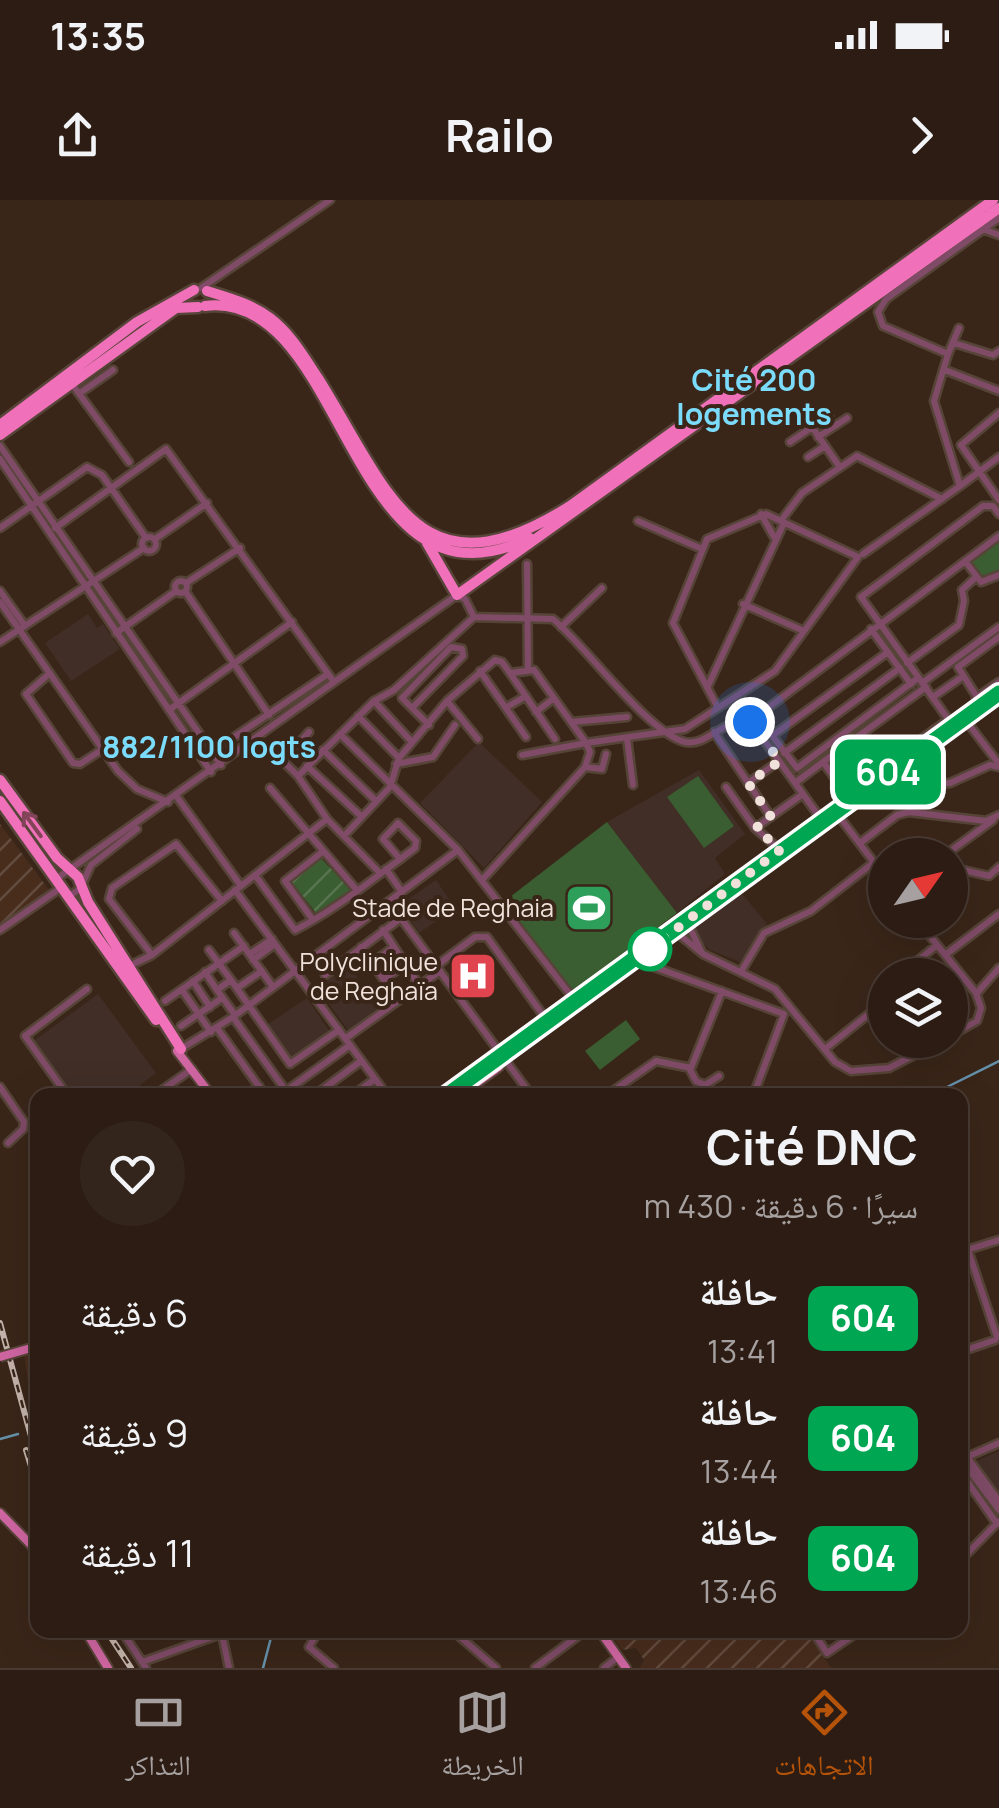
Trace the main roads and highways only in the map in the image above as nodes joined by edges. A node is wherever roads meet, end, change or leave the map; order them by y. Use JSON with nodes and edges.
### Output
{"nodes":[{"id":1,"x":993,"y":200,"type":"edge"},
{"id":2,"x":999,"y":208,"type":"edge"},
{"id":3,"x":201,"y":290,"type":"junction"},
{"id":4,"x":201,"y":306,"type":"junction"},
{"id":5,"x":25,"y":412,"type":"junction"},
{"id":6,"x":0,"y":424,"type":"edge"},
{"id":7,"x":0,"y":440,"type":"edge"},
{"id":8,"x":558,"y":524,"type":"junction"},
{"id":9,"x":427,"y":543,"type":"junction"},
{"id":10,"x":999,"y":693,"type":"edge"},
{"id":11,"x":0,"y":780,"type":"edge"},
{"id":12,"x":0,"y":802,"type":"edge"},
{"id":13,"x":83,"y":905,"type":"junction"},
{"id":14,"x":179,"y":1050,"type":"joint"},
{"id":15,"x":502,"y":1056,"type":"junction"},
{"id":16,"x":206,"y":1088,"type":"edge"},
{"id":17,"x":458,"y":1088,"type":"edge"},
{"id":18,"x":470,"y":1088,"type":"edge"},
{"id":19,"x":30,"y":1348,"type":"edge"},
{"id":20,"x":0,"y":1357,"type":"edge"},
{"id":21,"x":3,"y":1517,"type":"edge"},
{"id":22,"x":30,"y":1544,"type":"edge"},
{"id":23,"x":90,"y":1638,"type":"edge"},
{"id":24,"x":604,"y":1638,"type":"edge"},
{"id":25,"x":108,"y":1668,"type":"edge"},
{"id":26,"x":626,"y":1668,"type":"edge"}],
"edges":[{"from":1,"to":3,"type":"highway"},
{"from":2,"to":8,"type":"highway"},
{"from":3,"to":4,"type":"highway"},
{"from":3,"to":5,"type":"highway"},
{"from":4,"to":5,"type":"highway"},
{"from":4,"to":9,"type":"highway"},
{"from":5,"to":6,"type":"highway"},
{"from":5,"to":7,"type":"highway"},
{"from":8,"to":9,"type":"highway"},
{"from":8,"to":9,"type":"highway"},
{"from":10,"to":15,"type":"main road"},
{"from":13,"to":11,"type":"highway","one_way":true},
{"from":12,"to":13,"type":"highway"},
{"from":13,"to":14,"type":"highway"},
{"from":14,"to":16,"type":"main road"},
{"from":15,"to":17,"type":"main road"},
{"from":15,"to":18,"type":"main road"},
{"from":19,"to":20,"type":"main road","bridge":true},
{"from":21,"to":22,"type":"main road"},
{"from":23,"to":25,"type":"main road"},
{"from":24,"to":26,"type":"main road"}]}
